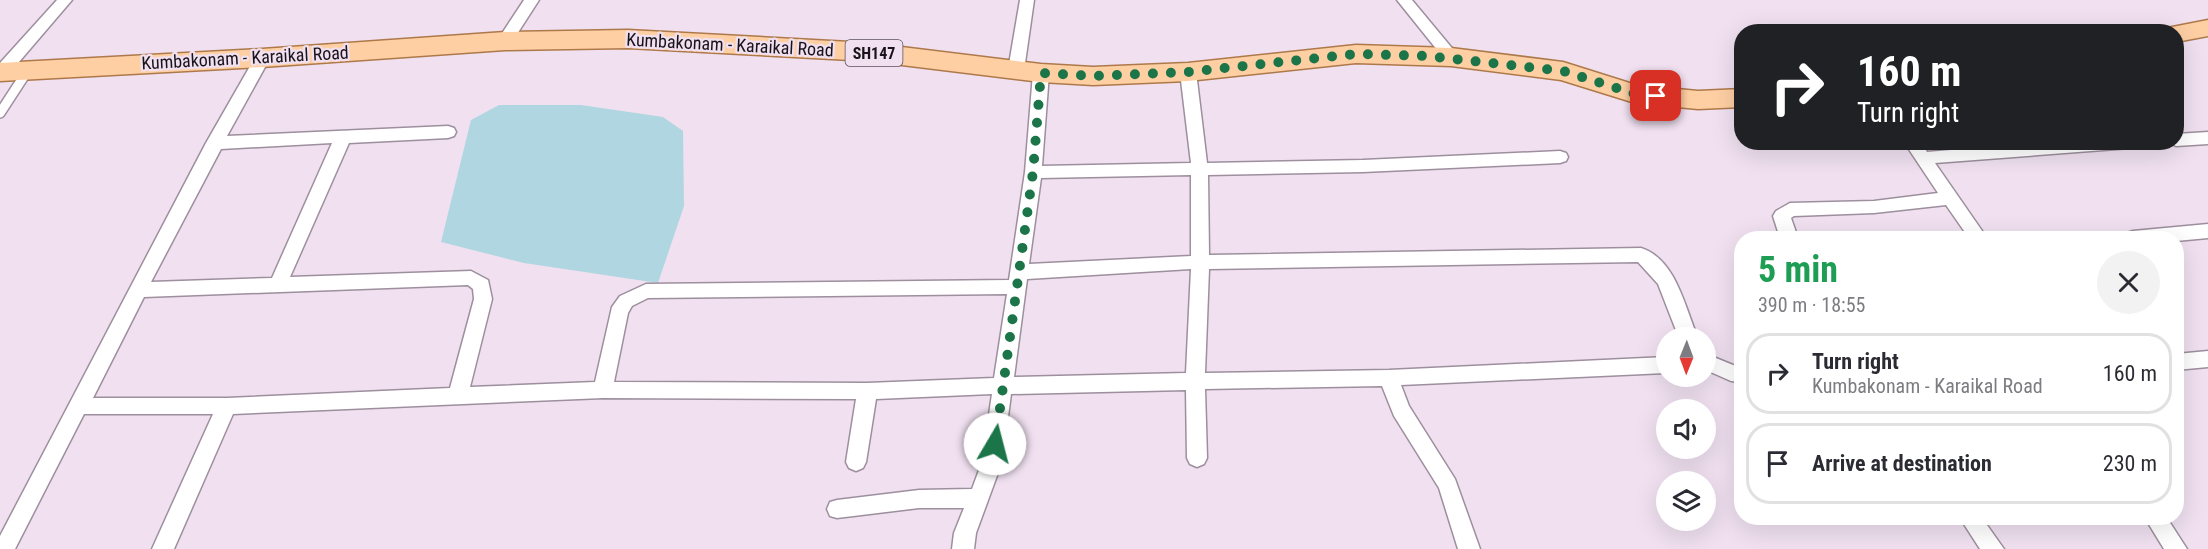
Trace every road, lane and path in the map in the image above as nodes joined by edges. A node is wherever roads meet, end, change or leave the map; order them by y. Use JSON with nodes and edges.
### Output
{"nodes":[{"id":1,"x":65,"y":0,"type":"edge"},
{"id":2,"x":532,"y":0,"type":"edge"},
{"id":3,"x":1027,"y":0,"type":"edge"},
{"id":4,"x":1404,"y":0,"type":"edge"},
{"id":5,"x":2208,"y":28,"type":"edge"},
{"id":6,"x":2184,"y":32,"type":"edge"},
{"id":7,"x":505,"y":41,"type":"junction"},
{"id":8,"x":2208,"y":43,"type":"edge"},
{"id":9,"x":2184,"y":48,"type":"edge"},
{"id":10,"x":1451,"y":57,"type":"junction"},
{"id":11,"x":262,"y":58,"type":"junction"},
{"id":12,"x":28,"y":70,"type":"junction"},
{"id":13,"x":1029,"y":71,"type":"junction"},
{"id":14,"x":0,"y":72,"type":"edge"},
{"id":15,"x":1188,"y":72,"type":"junction"},
{"id":16,"x":1734,"y":99,"type":"edge"},
{"id":17,"x":0,"y":113,"type":"edge"},
{"id":18,"x":448,"y":132,"type":"dead end"},
{"id":19,"x":343,"y":138,"type":"junction"},
{"id":20,"x":2208,"y":138,"type":"edge"},
{"id":21,"x":2184,"y":140,"type":"edge"},
{"id":22,"x":214,"y":143,"type":"junction"},
{"id":23,"x":1918,"y":150,"type":"edge"},
{"id":24,"x":2026,"y":150,"type":"edge"},
{"id":25,"x":1560,"y":157,"type":"dead end"},
{"id":26,"x":1923,"y":158,"type":"junction"},
{"id":27,"x":1199,"y":170,"type":"junction"},
{"id":28,"x":1033,"y":172,"type":"junction"},
{"id":29,"x":1951,"y":198,"type":"junction"},
{"id":30,"x":1786,"y":231,"type":"edge"},
{"id":31,"x":1973,"y":231,"type":"edge"},
{"id":32,"x":2208,"y":231,"type":"edge"},
{"id":33,"x":2184,"y":233,"type":"edge"},
{"id":34,"x":1200,"y":262,"type":"junction"},
{"id":35,"x":1018,"y":280,"type":"junction"},
{"id":36,"x":277,"y":286,"type":"junction"},
{"id":37,"x":139,"y":290,"type":"junction"},
{"id":38,"x":1684,"y":327,"type":"edge"},
{"id":39,"x":2208,"y":359,"type":"edge"},
{"id":40,"x":2184,"y":361,"type":"edge"},
{"id":41,"x":1656,"y":365,"type":"edge"},
{"id":42,"x":1716,"y":366,"type":"edge"},
{"id":43,"x":1734,"y":373,"type":"edge"},
{"id":44,"x":1389,"y":378,"type":"junction"},
{"id":45,"x":1195,"y":382,"type":"junction"},
{"id":46,"x":1003,"y":387,"type":"junction"},
{"id":47,"x":603,"y":390,"type":"junction"},
{"id":48,"x":867,"y":391,"type":"junction"},
{"id":49,"x":458,"y":396,"type":"junction"},
{"id":50,"x":81,"y":406,"type":"junction"},
{"id":51,"x":227,"y":406,"type":"junction"},
{"id":52,"x":1197,"y":458,"type":"dead end"},
{"id":53,"x":856,"y":462,"type":"dead end"},
{"id":54,"x":980,"y":498,"type":"junction"},
{"id":55,"x":837,"y":509,"type":"dead end"},
{"id":56,"x":1975,"y":525,"type":"edge"},
{"id":57,"x":2160,"y":525,"type":"edge"},
{"id":58,"x":4,"y":549,"type":"edge"},
{"id":59,"x":163,"y":549,"type":"edge"},
{"id":60,"x":963,"y":549,"type":"edge"},
{"id":61,"x":1469,"y":549,"type":"edge"},
{"id":62,"x":1993,"y":549,"type":"edge"},
{"id":63,"x":2176,"y":549,"type":"edge"}],
"edges":[{"from":1,"to":14,"type":"street"},
{"from":2,"to":7,"type":"street"},
{"from":3,"to":13,"type":"street"},
{"from":4,"to":10,"type":"street"},
{"from":5,"to":6,"type":"main road"},
{"from":7,"to":11,"type":"main road","name":"Kumbakonam - Karaikal Road","number":"SH147"},
{"from":7,"to":13,"type":"main road","name":"Kumbakonam - Karaikal Road","number":"SH147"},
{"from":8,"to":9,"type":"main road"},
{"from":10,"to":15,"type":"main road","name":"Kumbakonam - Karaikal Road","number":"SH147"},
{"from":10,"to":16,"type":"main road","name":"Kumbakonam - Karaikal Road","number":"SH147"},
{"from":11,"to":12,"type":"main road","name":"Kumbakonam - Karaikal Road","number":"SH147"},
{"from":11,"to":22,"type":"street"},
{"from":12,"to":14,"type":"main road","name":"Kumbakonam - Karaikal Road","number":"SH147"},
{"from":12,"to":17,"type":"lane"},
{"from":13,"to":15,"type":"main road","name":"Kumbakonam - Karaikal Road","number":"SH147"},
{"from":13,"to":28,"type":"street"},
{"from":15,"to":27,"type":"street"},
{"from":18,"to":19,"type":"street"},
{"from":19,"to":22,"type":"street"},
{"from":19,"to":36,"type":"street"},
{"from":20,"to":21,"type":"street"},
{"from":22,"to":37,"type":"street"},
{"from":23,"to":26,"type":"street"},
{"from":24,"to":26,"type":"street"},
{"from":25,"to":27,"type":"street"},
{"from":26,"to":29,"type":"street"},
{"from":27,"to":28,"type":"street"},
{"from":27,"to":34,"type":"street"},
{"from":28,"to":35,"type":"street"},
{"from":29,"to":30,"type":"street"},
{"from":29,"to":31,"type":"street"},
{"from":32,"to":33,"type":"street"},
{"from":34,"to":35,"type":"street"},
{"from":34,"to":38,"type":"street"},
{"from":34,"to":45,"type":"street"},
{"from":35,"to":46,"type":"street"},
{"from":35,"to":47,"type":"street"},
{"from":36,"to":37,"type":"street"},
{"from":36,"to":49,"type":"street"},
{"from":37,"to":50,"type":"street"},
{"from":39,"to":40,"type":"street"},
{"from":41,"to":44,"type":"street"},
{"from":42,"to":43,"type":"street"},
{"from":44,"to":45,"type":"street"},
{"from":44,"to":61,"type":"street"},
{"from":45,"to":46,"type":"street"},
{"from":45,"to":52,"type":"street"},
{"from":46,"to":48,"type":"street"},
{"from":46,"to":54,"type":"street"},
{"from":47,"to":48,"type":"street"},
{"from":47,"to":49,"type":"street"},
{"from":48,"to":53,"type":"street"},
{"from":49,"to":51,"type":"street"},
{"from":50,"to":51,"type":"street"},
{"from":50,"to":58,"type":"street"},
{"from":51,"to":59,"type":"street"},
{"from":54,"to":55,"type":"street"},
{"from":54,"to":60,"type":"street"},
{"from":56,"to":62,"type":"street"},
{"from":57,"to":63,"type":"street"}]}
